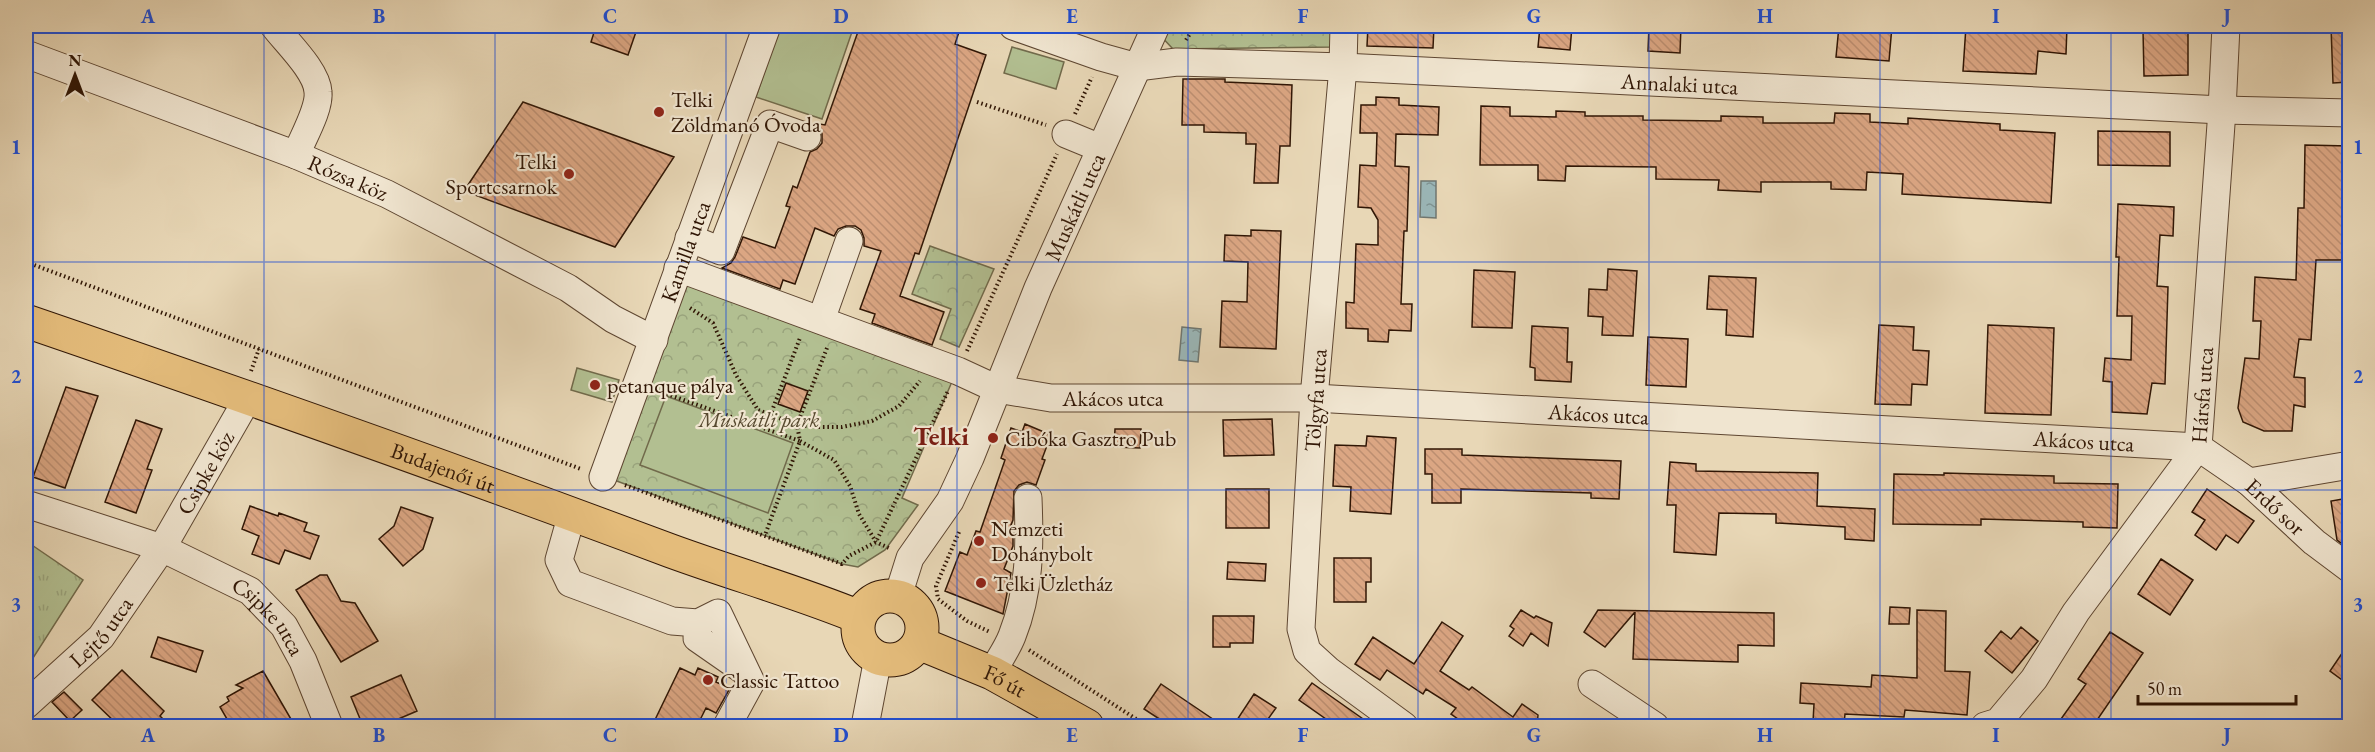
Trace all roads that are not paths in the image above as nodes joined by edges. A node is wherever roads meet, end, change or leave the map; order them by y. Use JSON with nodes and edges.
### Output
{"nodes":[{"id":1,"x":274,"y":26,"type":"edge"},
{"id":2,"x":767,"y":26,"type":"edge"},
{"id":3,"x":1012,"y":26,"type":"edge"},
{"id":4,"x":1156,"y":26,"type":"edge"},
{"id":5,"x":1344,"y":26,"type":"edge"},
{"id":6,"x":2226,"y":26,"type":"edge"},
{"id":7,"x":26,"y":54,"type":"edge"},
{"id":8,"x":1137,"y":67,"type":"junction"},
{"id":9,"x":1343,"y":67,"type":"junction"},
{"id":10,"x":2222,"y":110,"type":"junction"},
{"id":11,"x":2349,"y":114,"type":"edge"},
{"id":12,"x":1066,"y":134,"type":"road end"},
{"id":13,"x":807,"y":137,"type":"dead end"},
{"id":14,"x":1100,"y":148,"type":"junction"},
{"id":15,"x":296,"y":155,"type":"junction"},
{"id":16,"x":689,"y":238,"type":"junction"},
{"id":17,"x":849,"y":241,"type":"dead end"},
{"id":18,"x":678,"y":268,"type":"junction"},
{"id":19,"x":822,"y":320,"type":"junction"},
{"id":20,"x":26,"y":321,"type":"edge"},
{"id":21,"x":654,"y":340,"type":"junction"},
{"id":22,"x":998,"y":389,"type":"junction"},
{"id":23,"x":248,"y":398,"type":"junction"},
{"id":24,"x":1314,"y":398,"type":"junction"},
{"id":25,"x":2198,"y":447,"type":"junction"},
{"id":26,"x":2349,"y":465,"type":"edge"},
{"id":27,"x":603,"y":477,"type":"road end"},
{"id":28,"x":2249,"y":482,"type":"junction"},
{"id":29,"x":1028,"y":498,"type":"dead end"},
{"id":30,"x":26,"y":504,"type":"edge"},
{"id":31,"x":572,"y":514,"type":"junction"},
{"id":32,"x":162,"y":548,"type":"junction"},
{"id":33,"x":2349,"y":569,"type":"edge"},
{"id":34,"x":898,"y":596,"type":"junction"},
{"id":35,"x":860,"y":617,"type":"junction"},
{"id":36,"x":919,"y":643,"type":"junction"},
{"id":37,"x":878,"y":658,"type":"junction"},
{"id":38,"x":992,"y":673,"type":"junction"},
{"id":39,"x":1592,"y":684,"type":"dead end"},
{"id":40,"x":26,"y":705,"type":"edge"},
{"id":41,"x":329,"y":726,"type":"edge"},
{"id":42,"x":727,"y":726,"type":"edge"},
{"id":43,"x":865,"y":726,"type":"edge"},
{"id":44,"x":1087,"y":726,"type":"edge"},
{"id":45,"x":1404,"y":726,"type":"edge"},
{"id":46,"x":1655,"y":726,"type":"edge"},
{"id":47,"x":1985,"y":726,"type":"edge"}],
"edges":[{"from":1,"to":15,"type":"street"},
{"from":2,"to":16,"type":"street","name":"Kamilla utca"},
{"from":3,"to":8,"type":"street"},
{"from":4,"to":8,"type":"street","name":"Muskátli utca"},
{"from":5,"to":9,"type":"street","name":"Tölgyfa utca"},
{"from":6,"to":10,"type":"street","name":"Hársfa utca"},
{"from":7,"to":15,"type":"street","name":"Rózsa köz"},
{"from":8,"to":9,"type":"street","name":"Annalaki utca"},
{"from":8,"to":14,"type":"street","name":"Muskátli utca"},
{"from":9,"to":10,"type":"street","name":"Annalaki utca"},
{"from":9,"to":24,"type":"street","name":"Tölgyfa utca"},
{"from":10,"to":11,"type":"street","name":"Annalaki utca"},
{"from":10,"to":25,"type":"street","name":"Hársfa utca"},
{"from":12,"to":14,"type":"street"},
{"from":13,"to":16,"type":"street"},
{"from":14,"to":22,"type":"street","name":"Muskátli utca"},
{"from":15,"to":21,"type":"street","name":"Rózsa köz"},
{"from":16,"to":18,"type":"street","name":"Kamilla utca"},
{"from":17,"to":19,"type":"street"},
{"from":18,"to":19,"type":"street"},
{"from":18,"to":21,"type":"street","name":"Kamilla utca"},
{"from":19,"to":22,"type":"street"},
{"from":20,"to":23,"type":"main road","name":"Budajenői út"},
{"from":21,"to":27,"type":"street","name":"Kamilla utca"},
{"from":22,"to":24,"type":"street","name":"Akácos utca"},
{"from":22,"to":34,"type":"street","name":"Muskátli utca"},
{"from":23,"to":31,"type":"main road","name":"Budajenői út"},
{"from":23,"to":32,"type":"street","name":"Csipke köz"},
{"from":24,"to":25,"type":"street","name":"Akácos utca"},
{"from":24,"to":45,"type":"street","name":"Tölgyfa utca"},
{"from":25,"to":28,"type":"street","name":"Erdő sor"},
{"from":25,"to":47,"type":"street","name":"Hársfa utca"},
{"from":26,"to":28,"type":"street"},
{"from":28,"to":33,"type":"street","name":"Erdő sor"},
{"from":29,"to":38,"type":"street"},
{"from":30,"to":32,"type":"street","name":"Csipke utca"},
{"from":31,"to":35,"type":"main road","name":"Budajenői út"},
{"from":31,"to":42,"type":"street"},
{"from":32,"to":40,"type":"street","name":"Lejtő utca"},
{"from":32,"to":41,"type":"street","name":"Csipke utca"},
{"from":34,"to":35,"type":"main road"},
{"from":34,"to":36,"type":"main road"},
{"from":35,"to":37,"type":"main road"},
{"from":36,"to":37,"type":"main road"},
{"from":36,"to":38,"type":"main road","name":"Fő út"},
{"from":37,"to":43,"type":"street"},
{"from":38,"to":44,"type":"main road","name":"Fő út"},
{"from":39,"to":46,"type":"street"}]}
